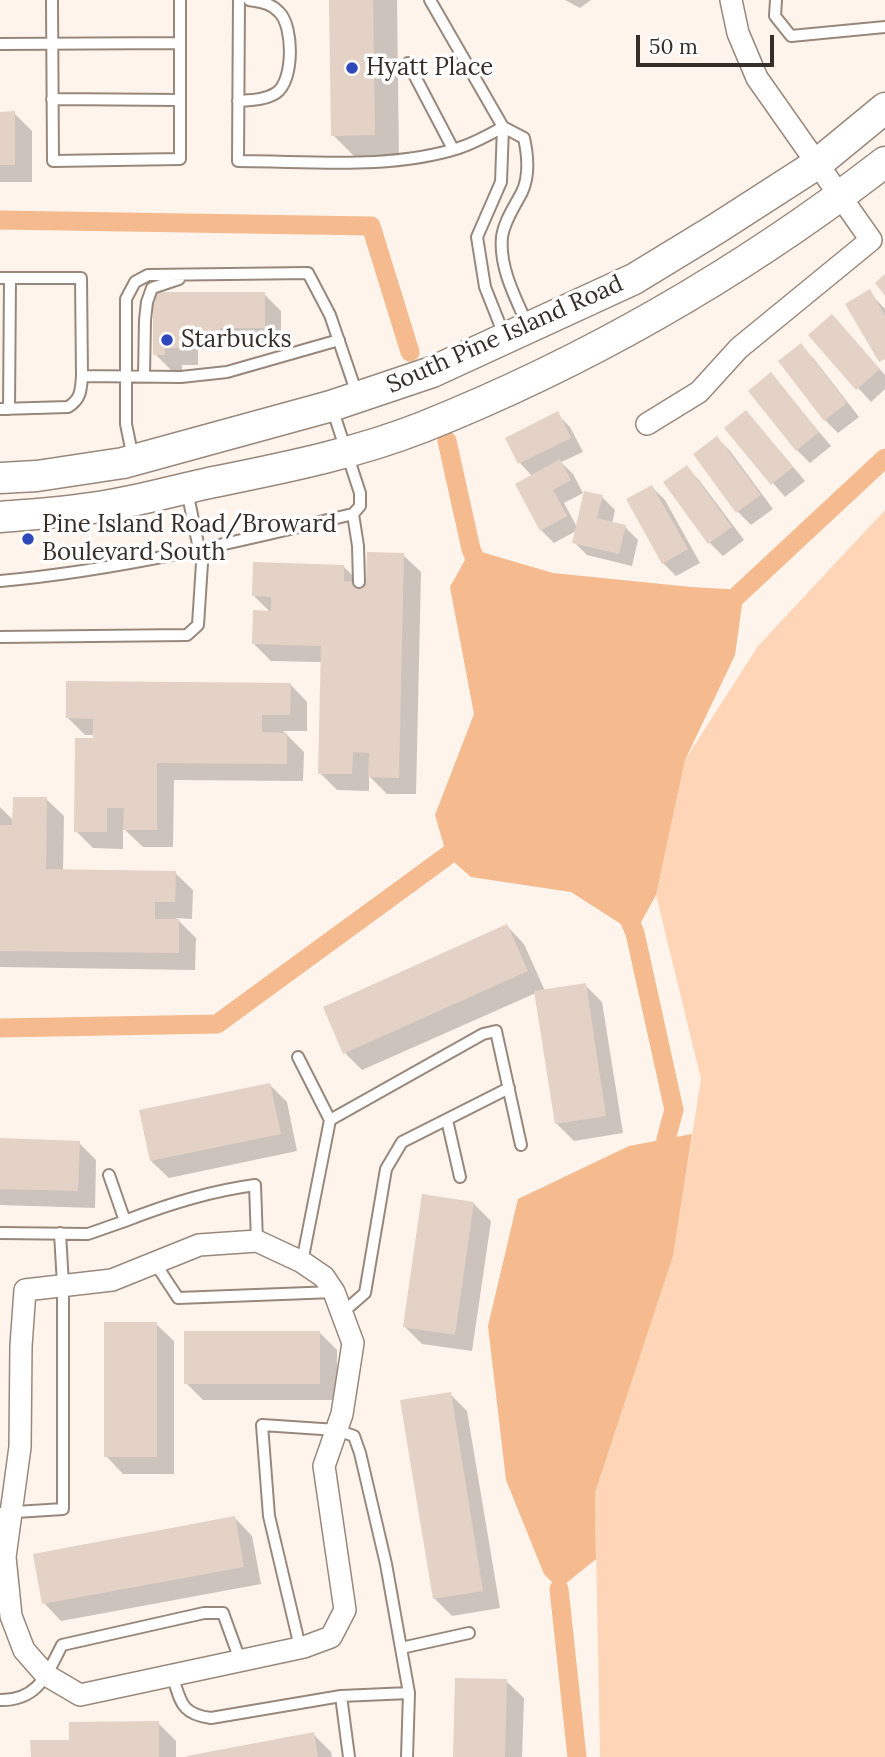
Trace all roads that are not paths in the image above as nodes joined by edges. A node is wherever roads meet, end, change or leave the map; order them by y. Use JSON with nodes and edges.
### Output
{"nodes":[{"id":1,"x":52,"y":0,"type":"edge"},
{"id":2,"x":180,"y":0,"type":"edge"},
{"id":3,"x":239,"y":0,"type":"edge"},
{"id":4,"x":249,"y":0,"type":"edge"},
{"id":5,"x":430,"y":0,"type":"edge"},
{"id":6,"x":731,"y":0,"type":"edge"},
{"id":7,"x":776,"y":0,"type":"edge"},
{"id":8,"x":885,"y":27,"type":"edge"},
{"id":9,"x":180,"y":43,"type":"junction"},
{"id":10,"x":0,"y":44,"type":"edge"},
{"id":11,"x":52,"y":44,"type":"junction"},
{"id":12,"x":408,"y":63,"type":"dead end"},
{"id":13,"x":52,"y":99,"type":"junction"},
{"id":14,"x":180,"y":100,"type":"junction"},
{"id":15,"x":239,"y":101,"type":"junction"},
{"id":16,"x":885,"y":108,"type":"edge"},
{"id":17,"x":503,"y":127,"type":"junction"},
{"id":18,"x":453,"y":149,"type":"junction"},
{"id":19,"x":885,"y":162,"type":"edge"},
{"id":20,"x":817,"y":164,"type":"junction"},
{"id":21,"x":839,"y":197,"type":"junction"},
{"id":22,"x":198,"y":274,"type":"junction"},
{"id":23,"x":5,"y":278,"type":"edge"},
{"id":24,"x":517,"y":334,"type":"junction"},
{"id":25,"x":340,"y":340,"type":"junction"},
{"id":26,"x":82,"y":376,"type":"junction"},
{"id":27,"x":127,"y":376,"type":"junction"},
{"id":28,"x":144,"y":376,"type":"junction"},
{"id":29,"x":345,"y":402,"type":"junction"},
{"id":30,"x":5,"y":409,"type":"edge"},
{"id":31,"x":647,"y":424,"type":"dead end"},
{"id":32,"x":346,"y":451,"type":"junction"},
{"id":33,"x":133,"y":460,"type":"junction"},
{"id":34,"x":0,"y":478,"type":"edge"},
{"id":35,"x":186,"y":488,"type":"junction"},
{"id":36,"x":353,"y":514,"type":"junction"},
{"id":37,"x":0,"y":517,"type":"edge"},
{"id":38,"x":199,"y":551,"type":"junction"},
{"id":39,"x":0,"y":581,"type":"edge"},
{"id":40,"x":359,"y":582,"type":"dead end"},
{"id":41,"x":0,"y":637,"type":"edge"},
{"id":42,"x":298,"y":1057,"type":"dead end"},
{"id":43,"x":509,"y":1088,"type":"junction"},
{"id":44,"x":330,"y":1120,"type":"junction"},
{"id":45,"x":447,"y":1120,"type":"junction"},
{"id":46,"x":521,"y":1145,"type":"dead end"},
{"id":47,"x":109,"y":1175,"type":"dead end"},
{"id":48,"x":460,"y":1177,"type":"dead end"},
{"id":49,"x":125,"y":1221,"type":"junction"},
{"id":50,"x":0,"y":1233,"type":"edge"},
{"id":51,"x":60,"y":1233,"type":"junction"},
{"id":52,"x":257,"y":1241,"type":"junction"},
{"id":53,"x":302,"y":1262,"type":"junction"},
{"id":54,"x":155,"y":1263,"type":"junction"},
{"id":55,"x":63,"y":1285,"type":"junction"},
{"id":56,"x":334,"y":1292,"type":"junction"},
{"id":57,"x":342,"y":1313,"type":"junction"},
{"id":58,"x":337,"y":1430,"type":"junction"},
{"id":59,"x":5,"y":1513,"type":"edge"},
{"id":60,"x":7,"y":1627,"type":"edge"},
{"id":61,"x":468,"y":1633,"type":"dead end"},
{"id":62,"x":300,"y":1647,"type":"junction"},
{"id":63,"x":401,"y":1648,"type":"junction"},
{"id":64,"x":240,"y":1660,"type":"junction"},
{"id":65,"x":46,"y":1675,"type":"junction"},
{"id":66,"x":172,"y":1675,"type":"junction"},
{"id":67,"x":409,"y":1693,"type":"junction"},
{"id":68,"x":341,"y":1696,"type":"junction"},
{"id":69,"x":0,"y":1700,"type":"edge"},
{"id":70,"x":349,"y":1757,"type":"edge"},
{"id":71,"x":407,"y":1757,"type":"edge"}],
"edges":[{"from":1,"to":11,"type":"lane"},
{"from":2,"to":9,"type":"lane"},
{"from":3,"to":15,"type":"lane"},
{"from":4,"to":15,"type":"lane"},
{"from":5,"to":17,"type":"lane"},
{"from":6,"to":20,"type":"street"},
{"from":7,"to":8,"type":"lane"},
{"from":9,"to":11,"type":"lane"},
{"from":9,"to":14,"type":"lane"},
{"from":10,"to":11,"type":"lane"},
{"from":11,"to":13,"type":"lane"},
{"from":12,"to":18,"type":"lane"},
{"from":13,"to":14,"type":"lane"},
{"from":13,"to":14,"type":"lane"},
{"from":15,"to":18,"type":"lane"},
{"from":16,"to":20,"type":"main road","name":"South Pine Island Road"},
{"from":17,"to":18,"type":"lane"},
{"from":17,"to":24,"type":"lane"},
{"from":17,"to":24,"type":"lane"},
{"from":19,"to":21,"type":"main road","name":"South Pine Island Road"},
{"from":20,"to":21,"type":"street"},
{"from":20,"to":24,"type":"main road","name":"South Pine Island Road"},
{"from":21,"to":31,"type":"street"},
{"from":21,"to":32,"type":"main road","name":"South Pine Island Road"},
{"from":22,"to":25,"type":"lane"},
{"from":22,"to":27,"type":"lane"},
{"from":22,"to":28,"type":"lane"},
{"from":23,"to":26,"type":"lane"},
{"from":23,"to":30,"type":"lane"},
{"from":24,"to":29,"type":"main road","name":"South Pine Island Road"},
{"from":25,"to":28,"type":"lane"},
{"from":25,"to":29,"type":"lane"},
{"from":26,"to":27,"type":"lane"},
{"from":26,"to":30,"type":"lane"},
{"from":27,"to":28,"type":"lane"},
{"from":27,"to":33,"type":"lane"},
{"from":29,"to":32,"type":"lane"},
{"from":29,"to":33,"type":"main road","name":"South Pine Island Road"},
{"from":32,"to":35,"type":"main road","name":"South Pine Island Road"},
{"from":32,"to":36,"type":"lane"},
{"from":33,"to":34,"type":"main road","name":"South Pine Island Road"},
{"from":35,"to":37,"type":"main road","name":"South Pine Island Road"},
{"from":35,"to":38,"type":"lane"},
{"from":36,"to":38,"type":"lane"},
{"from":36,"to":40,"type":"lane"},
{"from":38,"to":39,"type":"lane"},
{"from":38,"to":41,"type":"lane"},
{"from":42,"to":44,"type":"lane"},
{"from":43,"to":44,"type":"lane"},
{"from":43,"to":45,"type":"lane"},
{"from":43,"to":46,"type":"lane"},
{"from":44,"to":53,"type":"lane"},
{"from":45,"to":48,"type":"lane"},
{"from":45,"to":57,"type":"lane"},
{"from":47,"to":49,"type":"lane"},
{"from":49,"to":51,"type":"lane"},
{"from":49,"to":52,"type":"lane"},
{"from":50,"to":51,"type":"lane"},
{"from":51,"to":55,"type":"lane"},
{"from":52,"to":53,"type":"street"},
{"from":52,"to":54,"type":"street"},
{"from":53,"to":56,"type":"street"},
{"from":54,"to":55,"type":"street"},
{"from":54,"to":56,"type":"lane"},
{"from":55,"to":59,"type":"street"},
{"from":55,"to":59,"type":"lane"},
{"from":56,"to":57,"type":"street"},
{"from":57,"to":58,"type":"street"},
{"from":58,"to":62,"type":"street"},
{"from":58,"to":62,"type":"lane"},
{"from":58,"to":63,"type":"lane"},
{"from":59,"to":60,"type":"street"},
{"from":60,"to":65,"type":"street"},
{"from":61,"to":63,"type":"lane"},
{"from":62,"to":64,"type":"street"},
{"from":63,"to":67,"type":"lane"},
{"from":64,"to":65,"type":"lane"},
{"from":64,"to":66,"type":"street"},
{"from":65,"to":66,"type":"street"},
{"from":65,"to":69,"type":"lane"},
{"from":66,"to":68,"type":"lane"},
{"from":67,"to":68,"type":"lane"},
{"from":67,"to":71,"type":"lane"},
{"from":68,"to":70,"type":"lane"}]}
